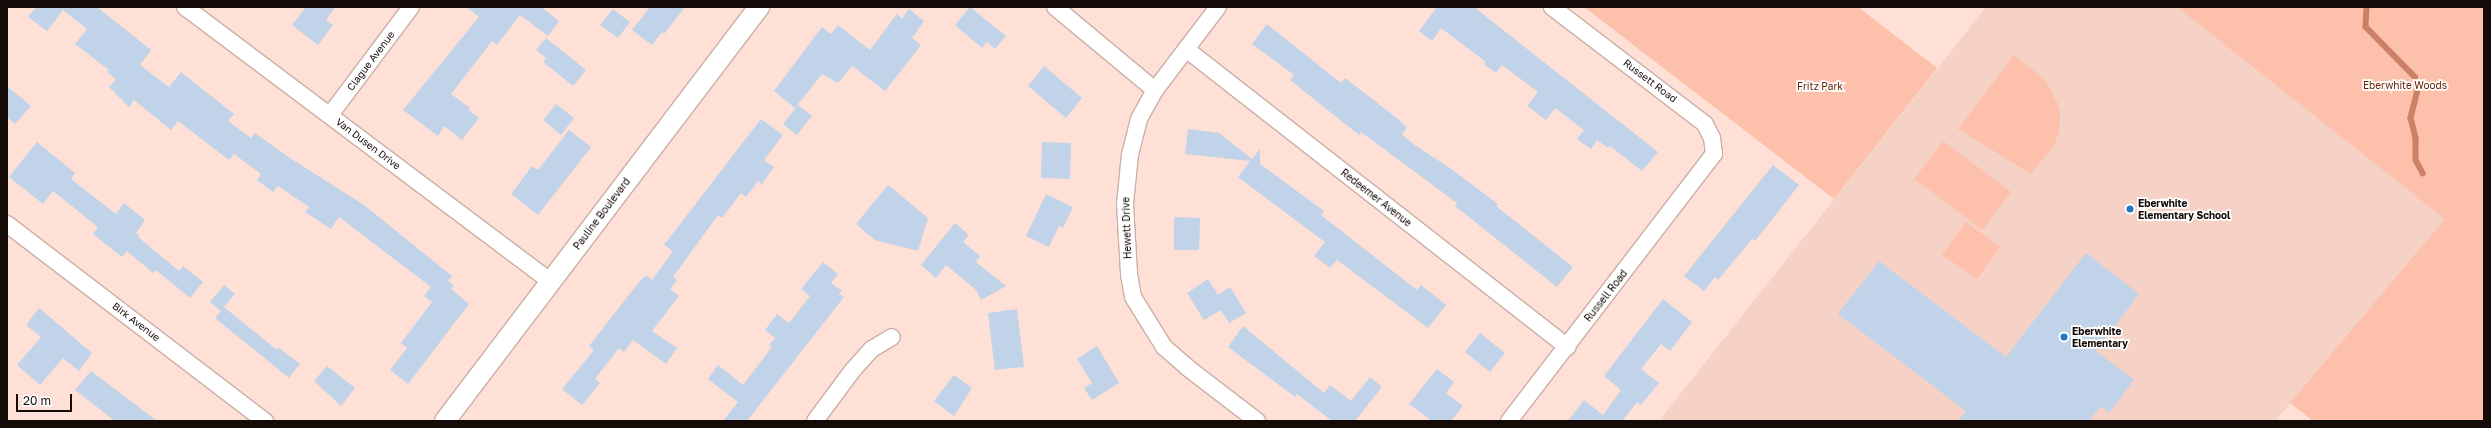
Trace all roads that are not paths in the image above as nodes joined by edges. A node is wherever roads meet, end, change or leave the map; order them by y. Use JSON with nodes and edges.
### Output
{"nodes":[{"id":1,"x":185,"y":7,"type":"edge"},
{"id":2,"x":411,"y":7,"type":"edge"},
{"id":3,"x":759,"y":7,"type":"edge"},
{"id":4,"x":1055,"y":7,"type":"edge"},
{"id":5,"x":1218,"y":7,"type":"edge"},
{"id":6,"x":1552,"y":7,"type":"edge"},
{"id":7,"x":1186,"y":49,"type":"junction"},
{"id":8,"x":1155,"y":90,"type":"junction"},
{"id":9,"x":330,"y":115,"type":"junction"},
{"id":10,"x":1702,"y":172,"type":"joint"},
{"id":11,"x":7,"y":224,"type":"edge"},
{"id":12,"x":550,"y":281,"type":"junction"},
{"id":13,"x":892,"y":337,"type":"dead end"},
{"id":14,"x":1567,"y":347,"type":"junction"},
{"id":15,"x":265,"y":421,"type":"edge"},
{"id":16,"x":445,"y":421,"type":"edge"},
{"id":17,"x":815,"y":421,"type":"edge"},
{"id":18,"x":1257,"y":421,"type":"edge"},
{"id":19,"x":1509,"y":421,"type":"edge"}],
"edges":[{"from":1,"to":9,"type":"street","name":"Van Dusen Drive"},
{"from":2,"to":9,"type":"street","name":"Clague Avenue"},
{"from":3,"to":12,"type":"street","name":"Pauline Boulevard"},
{"from":4,"to":8,"type":"street"},
{"from":5,"to":7,"type":"street","name":"Hewett Drive"},
{"from":6,"to":10,"type":"street","name":"Russett Road"},
{"from":7,"to":8,"type":"street","name":"Hewett Drive"},
{"from":7,"to":14,"type":"street","name":"Redeemer Avenue"},
{"from":8,"to":18,"type":"street","name":"Hewett Drive"},
{"from":9,"to":12,"type":"street","name":"Van Dusen Drive"},
{"from":10,"to":14,"type":"street","name":"Russell Road"},
{"from":11,"to":15,"type":"street","name":"Birk Avenue"},
{"from":12,"to":16,"type":"street","name":"Pauline Boulevard"},
{"from":13,"to":17,"type":"street"},
{"from":14,"to":19,"type":"street","name":"Russell Road"}]}
